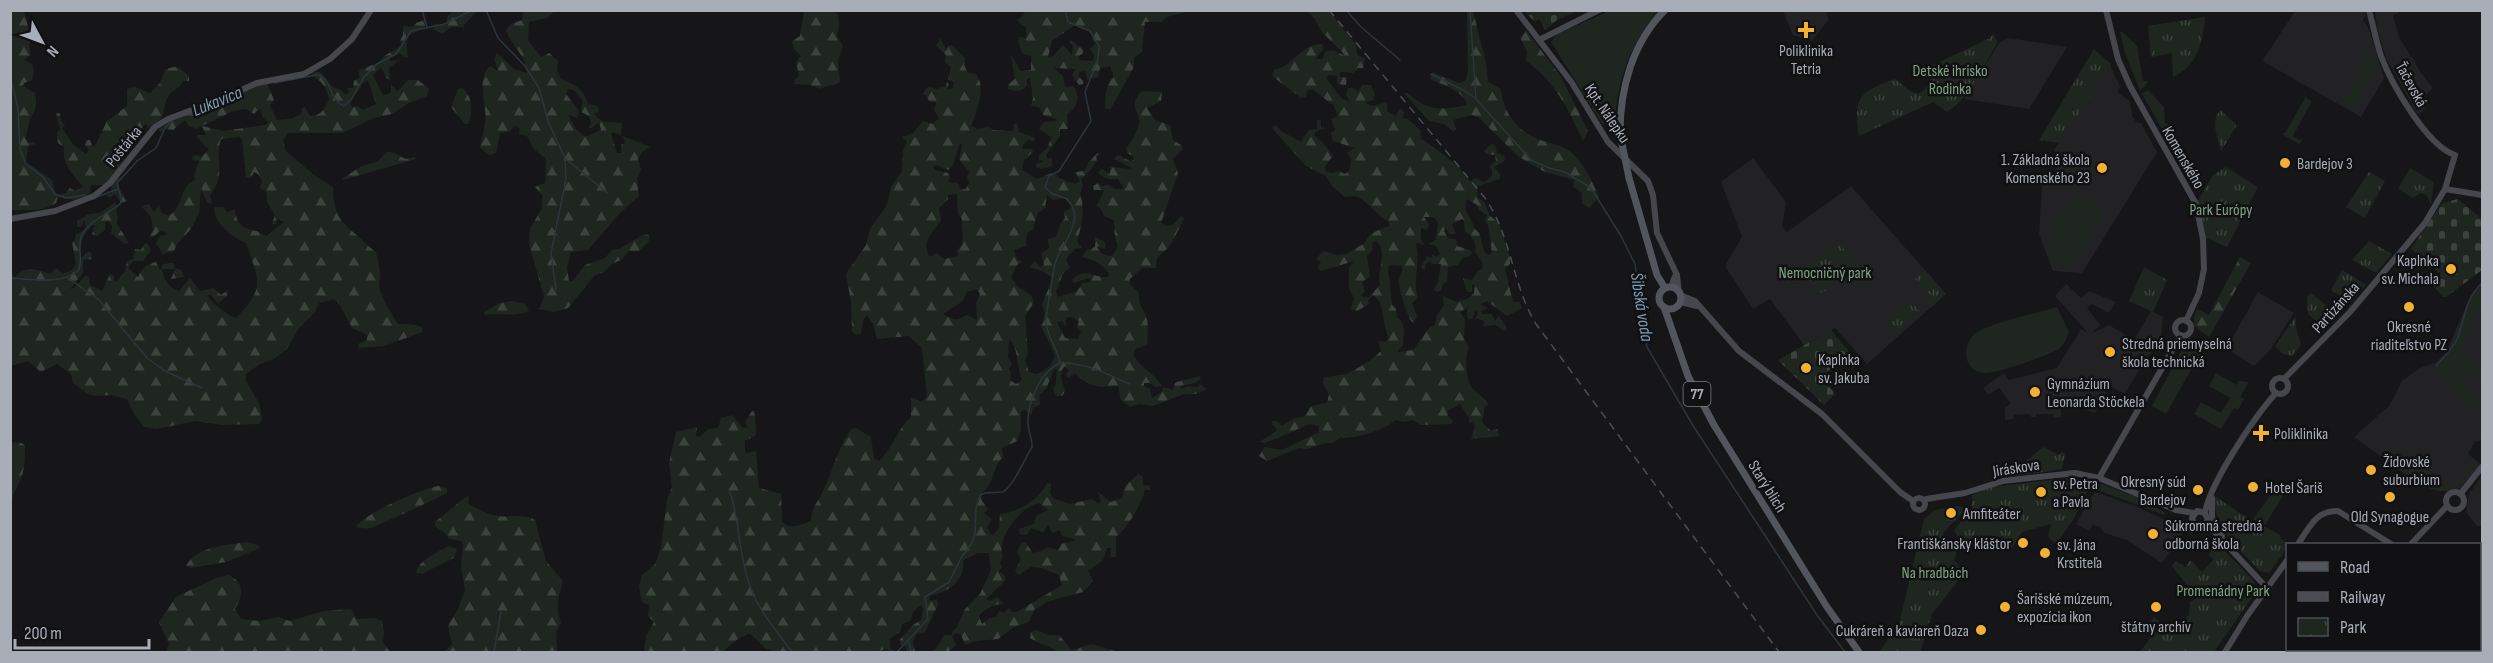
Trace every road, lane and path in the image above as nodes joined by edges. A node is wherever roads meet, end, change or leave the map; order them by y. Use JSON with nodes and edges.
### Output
{"nodes":[{"id":1,"x":370,"y":10,"type":"edge"},
{"id":2,"x":1516,"y":10,"type":"edge"},
{"id":3,"x":1599,"y":10,"type":"edge"},
{"id":4,"x":1665,"y":10,"type":"edge"},
{"id":5,"x":2106,"y":10,"type":"edge"},
{"id":6,"x":2369,"y":10,"type":"edge"},
{"id":7,"x":1539,"y":40,"type":"junction"},
{"id":8,"x":2455,"y":155,"type":"joint"},
{"id":9,"x":2445,"y":189,"type":"junction"},
{"id":10,"x":2482,"y":195,"type":"edge"},
{"id":11,"x":10,"y":219,"type":"edge"},
{"id":12,"x":1674,"y":269,"type":"junction"},
{"id":13,"x":1665,"y":289,"type":"junction"},
{"id":14,"x":1680,"y":296,"type":"junction"},
{"id":15,"x":1664,"y":307,"type":"junction"},
{"id":16,"x":1674,"y":308,"type":"junction"},
{"id":17,"x":2186,"y":321,"type":"junction"},
{"id":18,"x":1671,"y":324,"type":"junction"},
{"id":19,"x":2181,"y":335,"type":"junction"},
{"id":20,"x":2284,"y":379,"type":"junction"},
{"id":21,"x":2277,"y":393,"type":"junction"},
{"id":22,"x":2106,"y":467,"type":"junction"},
{"id":23,"x":2482,"y":467,"type":"edge"},
{"id":24,"x":2099,"y":478,"type":"junction"},
{"id":25,"x":2112,"y":483,"type":"junction"},
{"id":26,"x":2214,"y":487,"type":"junction"},
{"id":27,"x":2461,"y":493,"type":"junction"},
{"id":28,"x":1913,"y":501,"type":"junction"},
{"id":29,"x":1925,"y":501,"type":"junction"},
{"id":30,"x":2447,"y":506,"type":"junction"},
{"id":31,"x":2194,"y":515,"type":"junction"},
{"id":32,"x":2206,"y":516,"type":"junction"},
{"id":33,"x":2201,"y":527,"type":"junction"},
{"id":34,"x":2299,"y":543,"type":"edge"},
{"id":35,"x":2389,"y":543,"type":"edge"},
{"id":36,"x":2412,"y":543,"type":"edge"},
{"id":37,"x":2227,"y":544,"type":"junction"},
{"id":38,"x":2286,"y":562,"type":"edge"},
{"id":39,"x":2267,"y":588,"type":"junction"},
{"id":40,"x":1859,"y":652,"type":"edge"},
{"id":41,"x":2225,"y":652,"type":"edge"}],
"edges":[{"from":1,"to":11,"type":"street","name":"Poštárka"},
{"from":2,"to":7,"type":"street","name":"Kpt. Nálepku"},
{"from":3,"to":7,"type":"street"},
{"from":4,"to":13,"type":"main road","number":"77","bridge":true},
{"from":5,"to":17,"type":"street","name":"Komenského"},
{"from":6,"to":8,"type":"street","name":"Ťačevská"},
{"from":7,"to":12,"type":"street","name":"Kpt. Nálepku"},
{"from":8,"to":9,"type":"street","name":"Partizánska"},
{"from":9,"to":10,"type":"street"},
{"from":9,"to":20,"type":"street","name":"Partizánska"},
{"from":12,"to":13,"type":"street"},
{"from":12,"to":14,"type":"street","name":"Kpt. Nálepku"},
{"from":13,"to":14,"type":"main road","number":"77"},
{"from":13,"to":15,"type":"main road","number":"77"},
{"from":14,"to":16,"type":"main road"},
{"from":14,"to":28,"type":"street"},
{"from":15,"to":16,"type":"main road"},
{"from":15,"to":18,"type":"main road","name":"Starý blich","number":"77"},
{"from":16,"to":18,"type":"main road","name":"Starý blich","number":"77"},
{"from":17,"to":19,"type":"street"},
{"from":17,"to":19,"type":"street"},
{"from":18,"to":40,"type":"main road","name":"Starý blich","number":"77"},
{"from":19,"to":22,"type":"street"},
{"from":20,"to":21,"type":"street"},
{"from":20,"to":21,"type":"street"},
{"from":21,"to":26,"type":"street"},
{"from":22,"to":24,"type":"street"},
{"from":22,"to":25,"type":"street"},
{"from":23,"to":27,"type":"street"},
{"from":24,"to":25,"type":"street","name":"Jiráskova"},
{"from":24,"to":29,"type":"street","name":"Jiráskova"},
{"from":25,"to":31,"type":"street","name":"Jiráskova"},
{"from":26,"to":31,"type":"street"},
{"from":26,"to":32,"type":"street"},
{"from":26,"to":37,"type":"street"},
{"from":27,"to":30,"type":"street"},
{"from":27,"to":30,"type":"street"},
{"from":28,"to":29,"type":"street"},
{"from":28,"to":29,"type":"street"},
{"from":30,"to":36,"type":"street"},
{"from":31,"to":32,"type":"street","name":"Jiráskova"},
{"from":31,"to":33,"type":"street"},
{"from":32,"to":33,"type":"street"},
{"from":32,"to":37,"type":"street"},
{"from":33,"to":37,"type":"street"},
{"from":34,"to":35,"type":"street"},
{"from":37,"to":39,"type":"street"},
{"from":38,"to":39,"type":"street"},
{"from":39,"to":41,"type":"street"}]}
